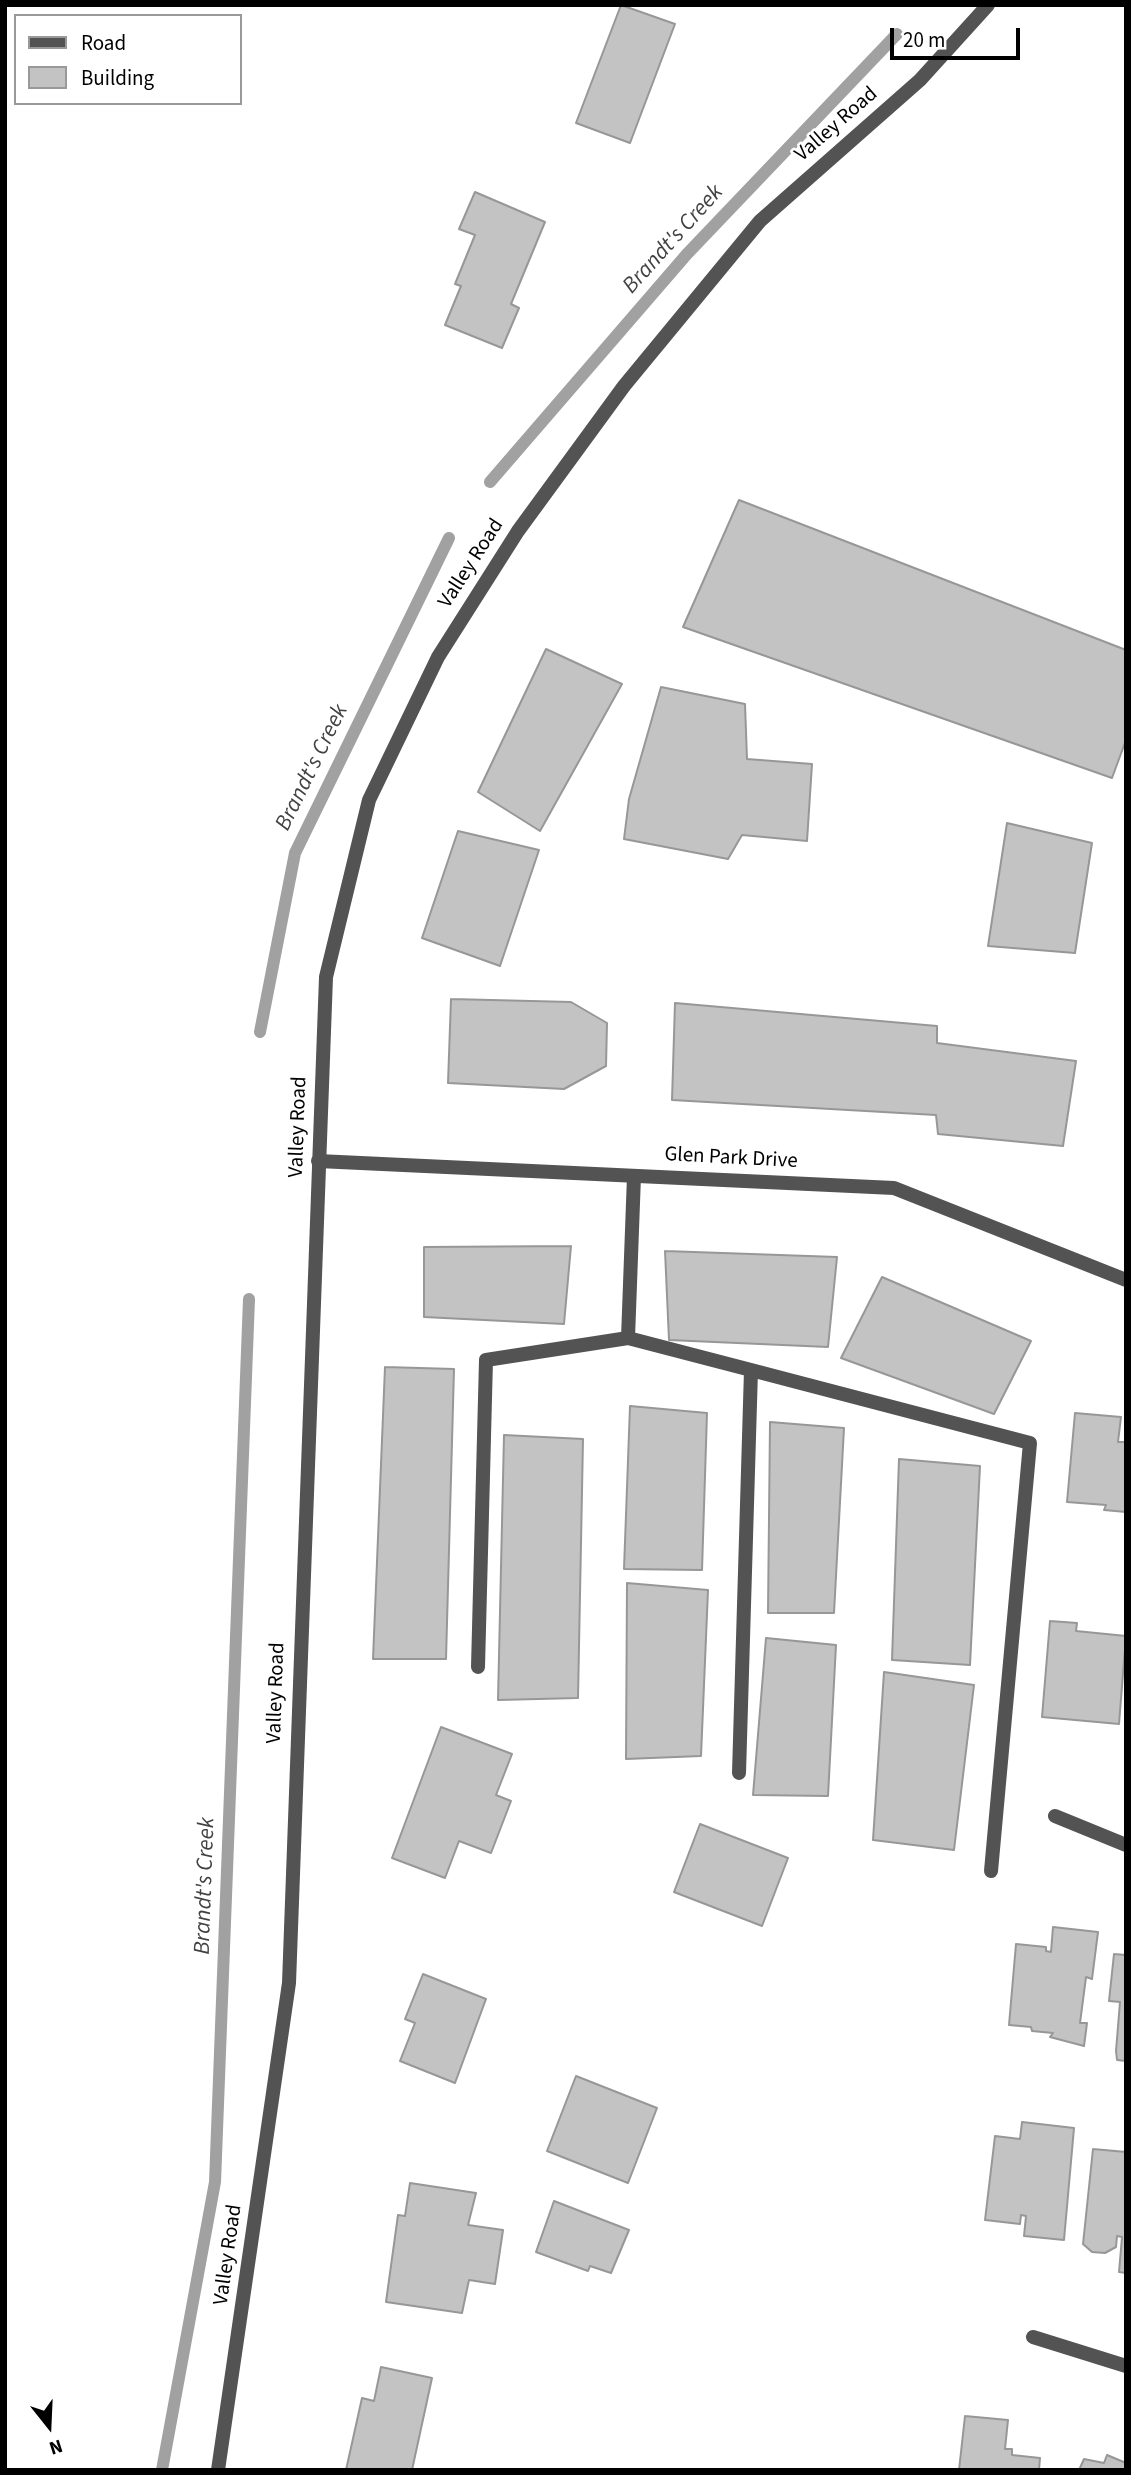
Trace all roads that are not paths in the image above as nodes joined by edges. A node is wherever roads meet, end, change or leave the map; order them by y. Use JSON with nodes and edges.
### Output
{"nodes":[{"id":1,"x":988,"y":5,"type":"edge"},
{"id":2,"x":318,"y":1161,"type":"junction"},
{"id":3,"x":635,"y":1176,"type":"junction"},
{"id":4,"x":1126,"y":1280,"type":"edge"},
{"id":5,"x":628,"y":1338,"type":"junction"},
{"id":6,"x":751,"y":1370,"type":"junction"},
{"id":7,"x":478,"y":1667,"type":"dead end"},
{"id":8,"x":739,"y":1773,"type":"dead end"},
{"id":9,"x":1055,"y":1816,"type":"dead end"},
{"id":10,"x":1126,"y":1845,"type":"edge"},
{"id":11,"x":991,"y":1871,"type":"dead end"},
{"id":12,"x":1033,"y":2337,"type":"dead end"},
{"id":13,"x":1126,"y":2366,"type":"edge"},
{"id":14,"x":218,"y":2470,"type":"edge"}],
"edges":[{"from":1,"to":2,"type":"street","name":"Valley Road"},
{"from":2,"to":3,"type":"street","name":"Glen Park Drive"},
{"from":2,"to":14,"type":"street","name":"Valley Road"},
{"from":3,"to":4,"type":"street","name":"Glen Park Drive"},
{"from":3,"to":5,"type":"street"},
{"from":5,"to":6,"type":"street"},
{"from":5,"to":7,"type":"street"},
{"from":6,"to":8,"type":"street"},
{"from":6,"to":11,"type":"street"},
{"from":9,"to":10,"type":"street"},
{"from":12,"to":13,"type":"street"}]}
